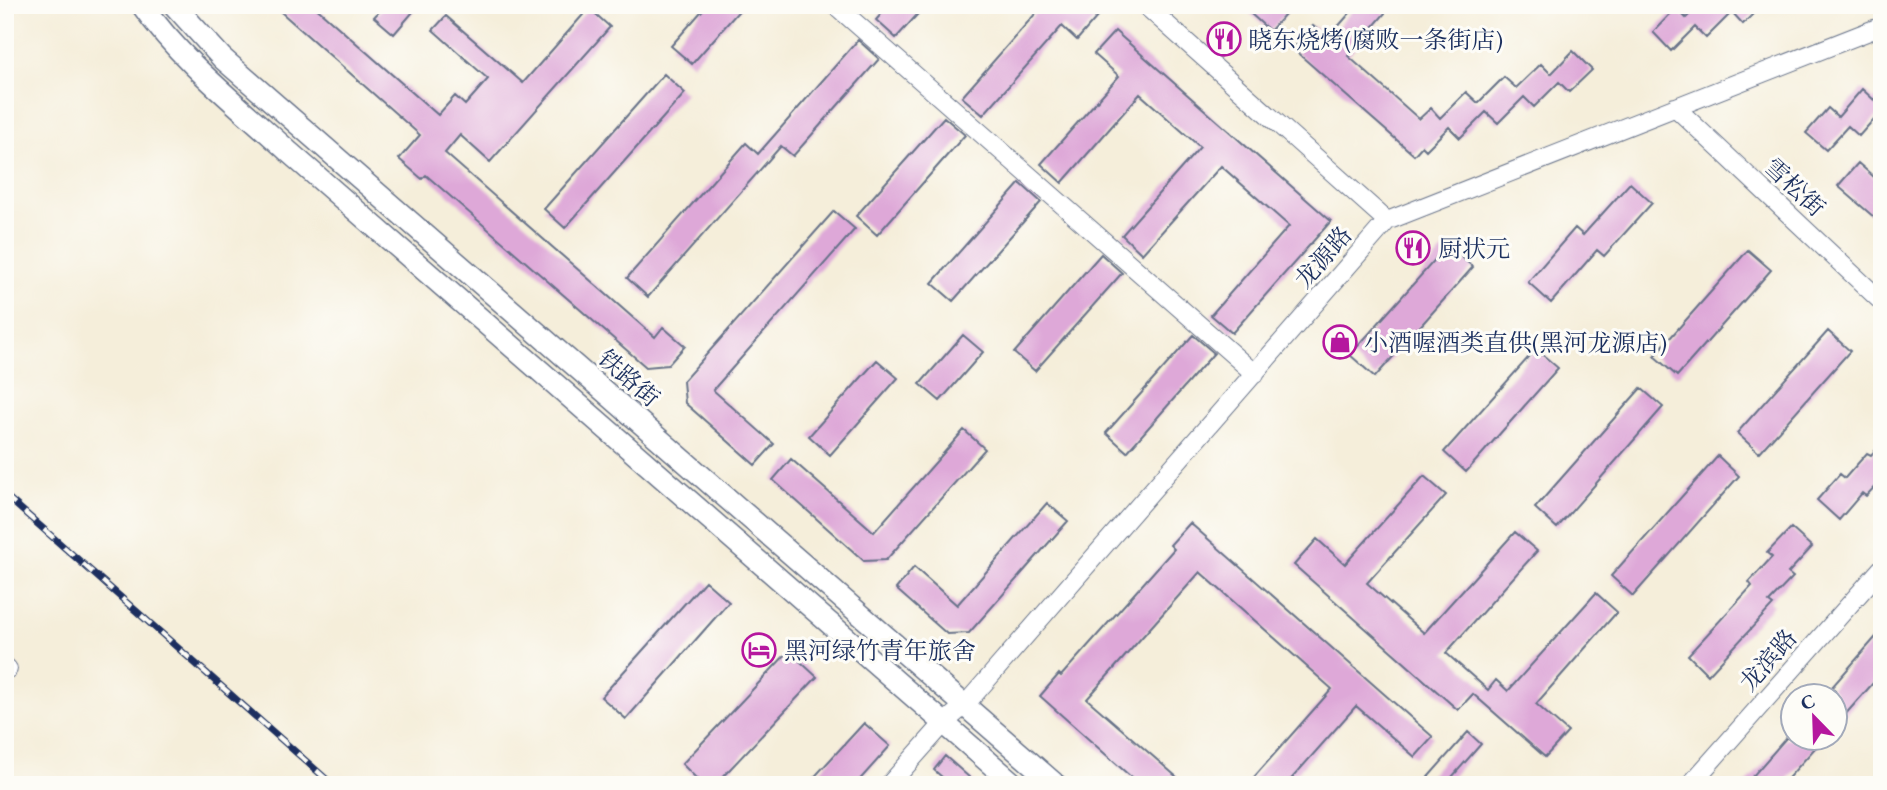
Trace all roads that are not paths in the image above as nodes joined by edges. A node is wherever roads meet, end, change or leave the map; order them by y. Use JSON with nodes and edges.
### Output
{"nodes":[{"id":1,"x":142,"y":5,"type":"edge"},
{"id":2,"x":174,"y":5,"type":"edge"},
{"id":3,"x":835,"y":5,"type":"edge"},
{"id":4,"x":1145,"y":5,"type":"edge"},
{"id":5,"x":1882,"y":26,"type":"edge"},
{"id":6,"x":1675,"y":107,"type":"junction"},
{"id":7,"x":1387,"y":221,"type":"junction"},
{"id":8,"x":1882,"y":302,"type":"edge"},
{"id":9,"x":1255,"y":374,"type":"junction"},
{"id":10,"x":1882,"y":568,"type":"edge"},
{"id":11,"x":965,"y":705,"type":"junction"},
{"id":12,"x":944,"y":723,"type":"junction"},
{"id":13,"x":889,"y":785,"type":"edge"},
{"id":14,"x":1015,"y":785,"type":"edge"},
{"id":15,"x":1056,"y":785,"type":"edge"},
{"id":16,"x":1690,"y":785,"type":"edge"}],
"edges":[{"from":1,"to":12,"type":"main road"},
{"from":2,"to":11,"type":"main road","name":"铁路街"},
{"from":3,"to":9,"type":"street"},
{"from":4,"to":7,"type":"street"},
{"from":5,"to":6,"type":"street","name":"龙源路"},
{"from":6,"to":7,"type":"street","name":"龙源路"},
{"from":6,"to":8,"type":"street","name":"雪松街"},
{"from":7,"to":9,"type":"street","name":"龙源路"},
{"from":9,"to":11,"type":"street","name":"龙源路"},
{"from":10,"to":16,"type":"street","name":"龙滨路"},
{"from":11,"to":12,"type":"street","name":"龙源路"},
{"from":11,"to":15,"type":"main road","name":"铁路街"},
{"from":12,"to":13,"type":"street","name":"龙源路"},
{"from":12,"to":14,"type":"main road"}]}
